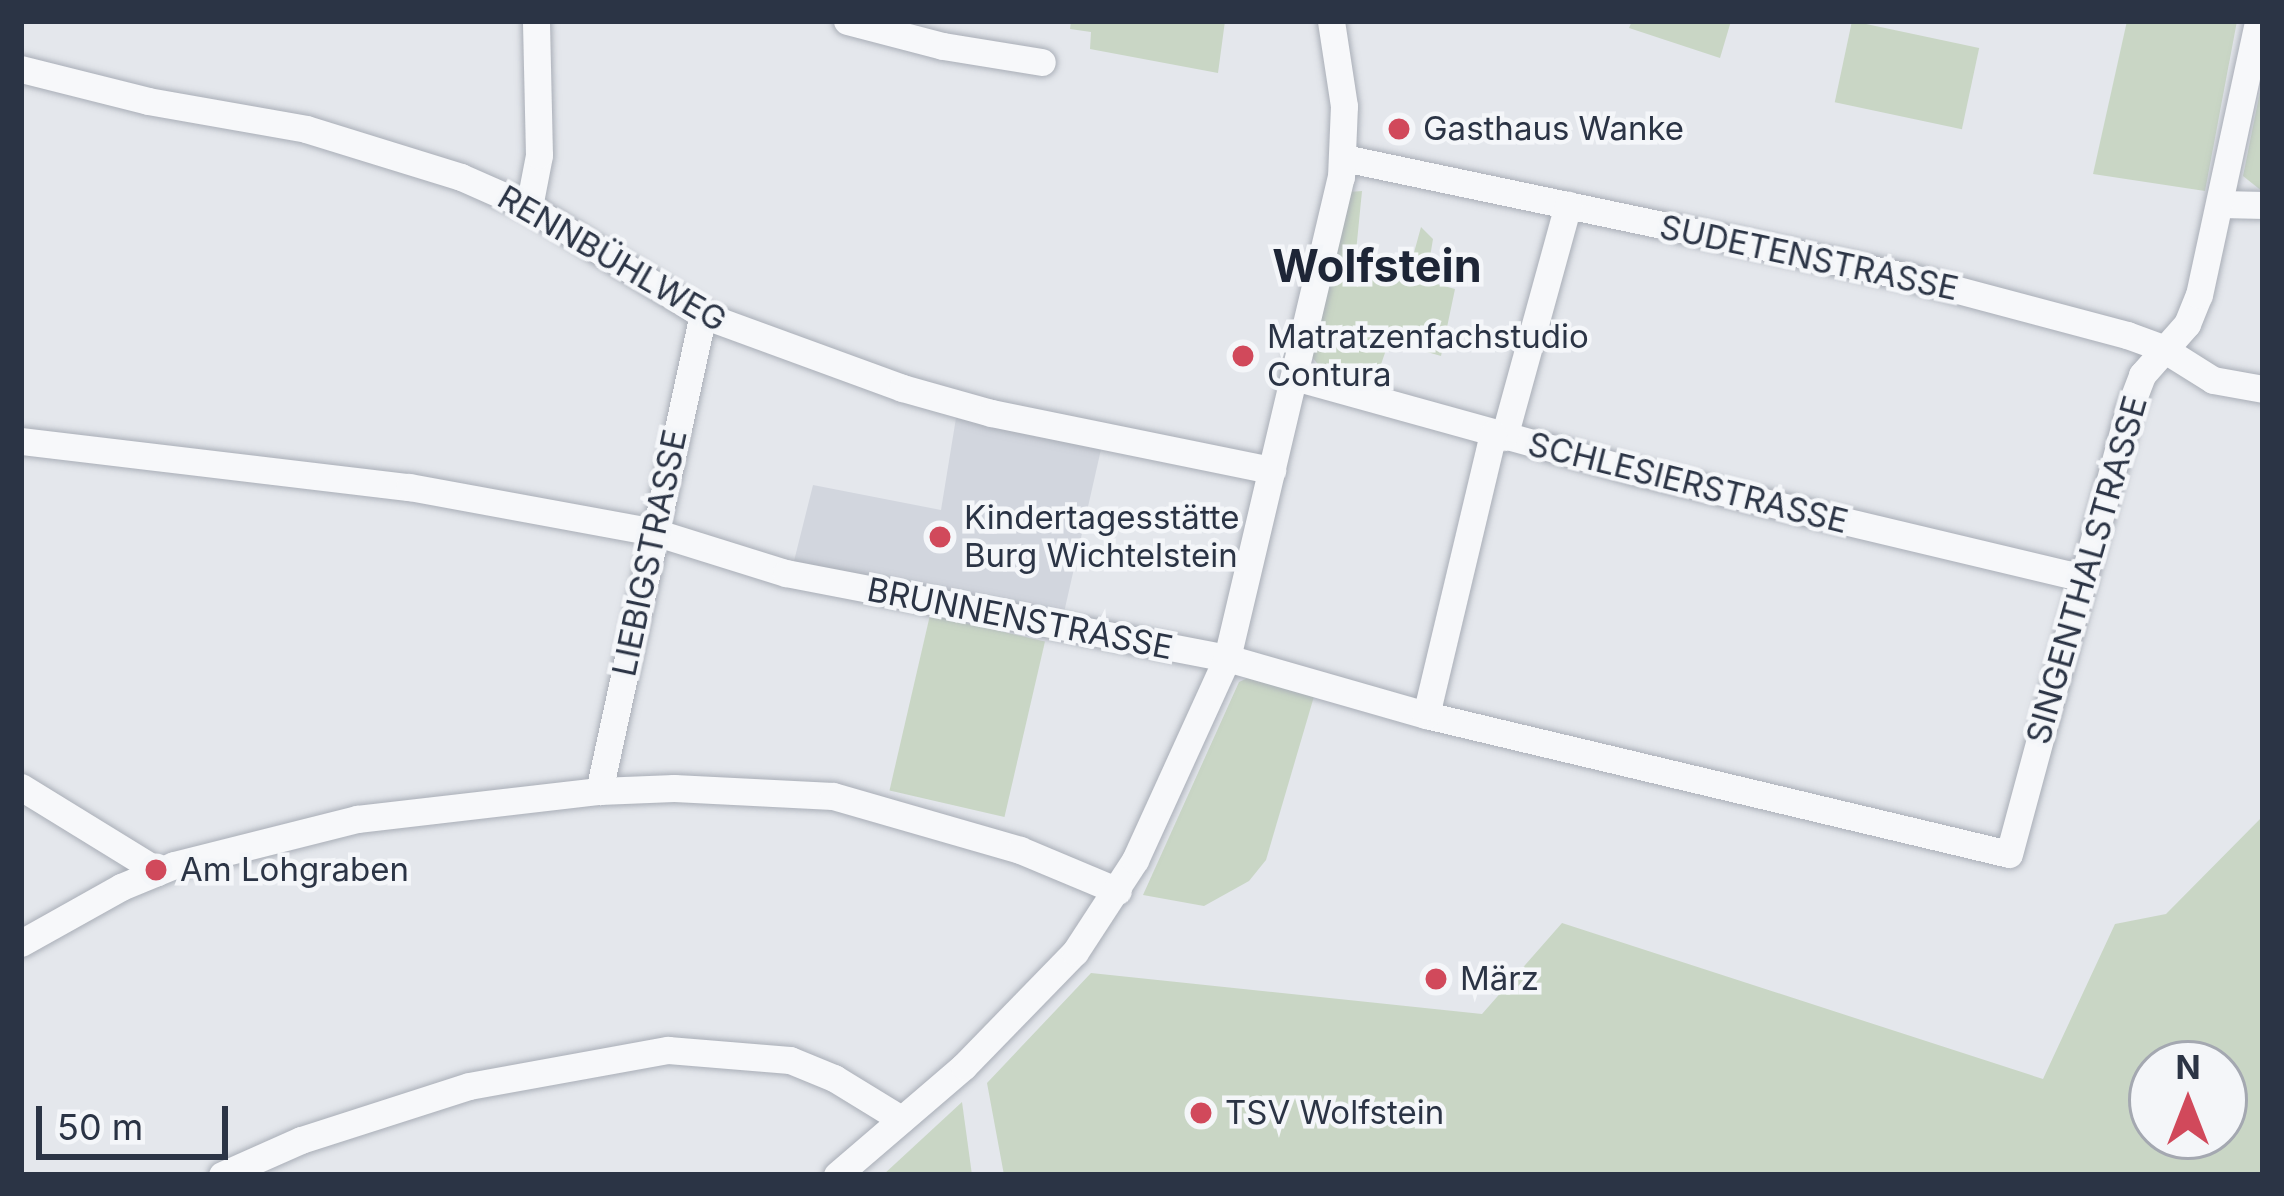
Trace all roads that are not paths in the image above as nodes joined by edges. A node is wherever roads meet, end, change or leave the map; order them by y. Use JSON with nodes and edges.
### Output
{"nodes":[{"id":1,"x":536,"y":21,"type":"edge"},
{"id":2,"x":847,"y":21,"type":"edge"},
{"id":3,"x":1330,"y":21,"type":"edge"},
{"id":4,"x":2258,"y":21,"type":"edge"},
{"id":5,"x":1042,"y":62,"type":"dead end"},
{"id":6,"x":21,"y":69,"type":"edge"},
{"id":7,"x":1344,"y":158,"type":"junction"},
{"id":8,"x":2222,"y":204,"type":"junction"},
{"id":9,"x":1568,"y":205,"type":"junction"},
{"id":10,"x":2263,"y":206,"type":"edge"},
{"id":11,"x":530,"y":207,"type":"junction"},
{"id":12,"x":703,"y":315,"type":"junction"},
{"id":13,"x":2162,"y":348,"type":"junction"},
{"id":14,"x":1295,"y":377,"type":"junction"},
{"id":15,"x":2263,"y":388,"type":"edge"},
{"id":16,"x":1498,"y":436,"type":"junction"},
{"id":17,"x":21,"y":441,"type":"edge"},
{"id":18,"x":1272,"y":470,"type":"junction"},
{"id":19,"x":655,"y":532,"type":"junction"},
{"id":20,"x":2083,"y":578,"type":"junction"},
{"id":21,"x":1227,"y":658,"type":"junction"},
{"id":22,"x":1426,"y":715,"type":"junction"},
{"id":23,"x":21,"y":787,"type":"edge"},
{"id":24,"x":598,"y":791,"type":"junction"},
{"id":25,"x":2009,"y":854,"type":"joint"},
{"id":26,"x":156,"y":870,"type":"junction"},
{"id":27,"x":1118,"y":891,"type":"junction"},
{"id":28,"x":21,"y":943,"type":"edge"},
{"id":29,"x":901,"y":1119,"type":"junction"},
{"id":30,"x":221,"y":1175,"type":"edge"},
{"id":31,"x":837,"y":1175,"type":"edge"}],
"edges":[{"from":1,"to":11,"type":"street"},
{"from":2,"to":5,"type":"street"},
{"from":3,"to":7,"type":"street"},
{"from":4,"to":8,"type":"street","name":"SINGENTHALSTRASSE"},
{"from":6,"to":11,"type":"street","name":"RENNBÜHLWEG"},
{"from":7,"to":9,"type":"street","name":"SUDETENSTRASSE"},
{"from":7,"to":14,"type":"street"},
{"from":8,"to":10,"type":"street"},
{"from":8,"to":13,"type":"street","name":"SINGENTHALSTRASSE"},
{"from":9,"to":13,"type":"street","name":"SUDETENSTRASSE"},
{"from":9,"to":16,"type":"street"},
{"from":11,"to":12,"type":"street","name":"RENNBÜHLWEG"},
{"from":12,"to":18,"type":"street","name":"RENNBÜHLWEG"},
{"from":12,"to":19,"type":"street","name":"LIEBIGSTRASSE"},
{"from":13,"to":15,"type":"street","name":"SUDETENSTRASSE"},
{"from":13,"to":20,"type":"street","name":"SINGENTHALSTRASSE"},
{"from":14,"to":16,"type":"street","name":"SCHLESIERSTRASSE"},
{"from":14,"to":18,"type":"street"},
{"from":16,"to":20,"type":"street","name":"SCHLESIERSTRASSE"},
{"from":16,"to":22,"type":"street"},
{"from":17,"to":19,"type":"street","name":"BRUNNENSTRASSE"},
{"from":18,"to":21,"type":"street"},
{"from":19,"to":21,"type":"street","name":"BRUNNENSTRASSE"},
{"from":19,"to":24,"type":"street","name":"LIEBIGSTRASSE"},
{"from":20,"to":25,"type":"street","name":"SINGENTHALSTRASSE"},
{"from":21,"to":22,"type":"street","name":"BRUNNENSTRASSE"},
{"from":21,"to":27,"type":"street"},
{"from":22,"to":25,"type":"street","name":"BRUNNENSTRASSE"},
{"from":23,"to":26,"type":"street"},
{"from":24,"to":26,"type":"street"},
{"from":24,"to":27,"type":"street"},
{"from":26,"to":28,"type":"street"},
{"from":27,"to":29,"type":"street"},
{"from":29,"to":30,"type":"street"},
{"from":29,"to":31,"type":"street"}]}
